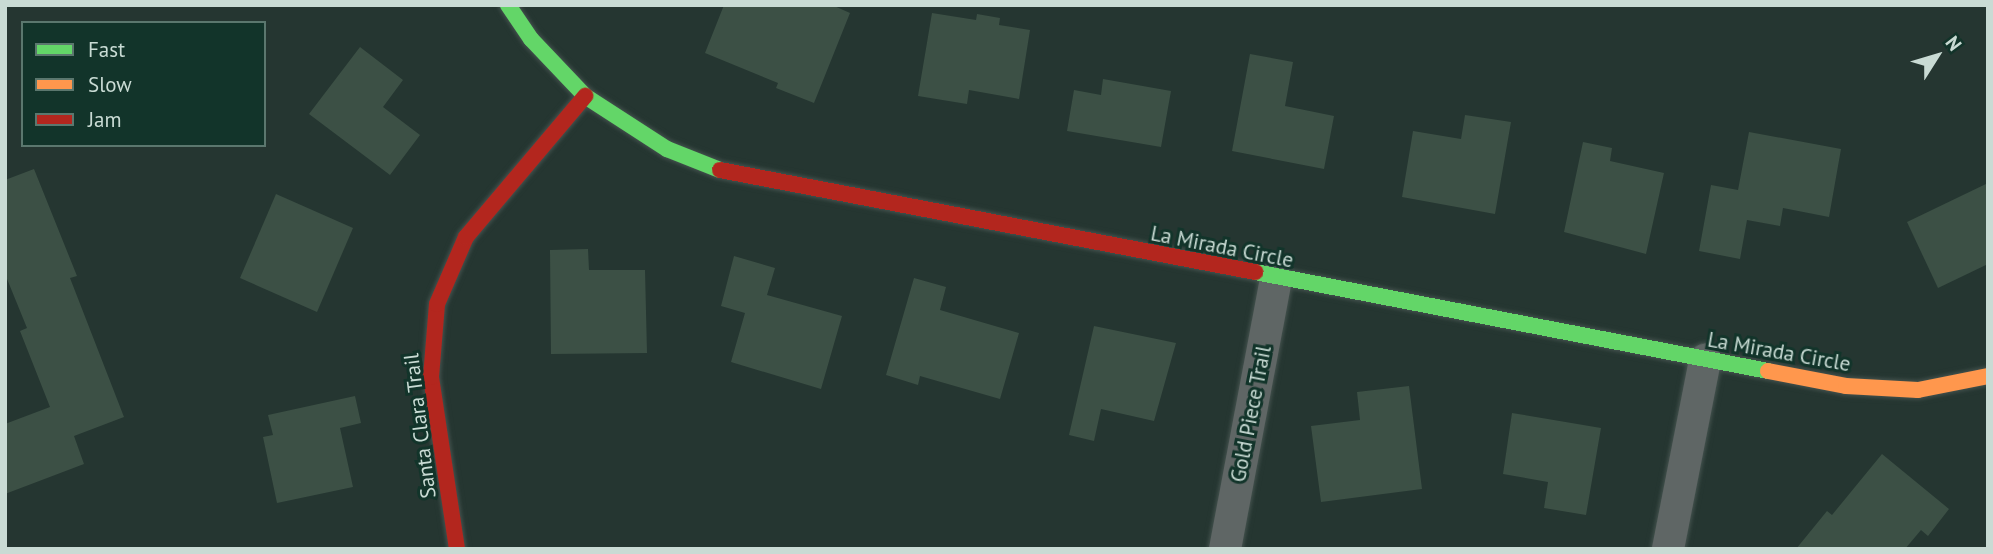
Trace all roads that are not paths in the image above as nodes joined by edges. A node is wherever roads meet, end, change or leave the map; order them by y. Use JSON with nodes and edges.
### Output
{"nodes":[{"id":1,"x":508,"y":5,"type":"edge"},
{"id":2,"x":585,"y":96,"type":"junction"},
{"id":3,"x":1276,"y":278,"type":"junction"},
{"id":4,"x":1705,"y":359,"type":"junction"},
{"id":5,"x":1988,"y":376,"type":"edge"},
{"id":6,"x":457,"y":549,"type":"edge"},
{"id":7,"x":1225,"y":549,"type":"edge"},
{"id":8,"x":1668,"y":549,"type":"edge"}],
"edges":[{"from":1,"to":2,"type":"street","name":"La Mirada Circle"},
{"from":2,"to":3,"type":"street","name":"La Mirada Circle"},
{"from":2,"to":6,"type":"street","name":"Santa Clara Trail"},
{"from":3,"to":4,"type":"street","name":"La Mirada Circle"},
{"from":3,"to":7,"type":"street","name":"Gold Piece Trail"},
{"from":4,"to":5,"type":"street","name":"La Mirada Circle"},
{"from":4,"to":8,"type":"street"}]}
